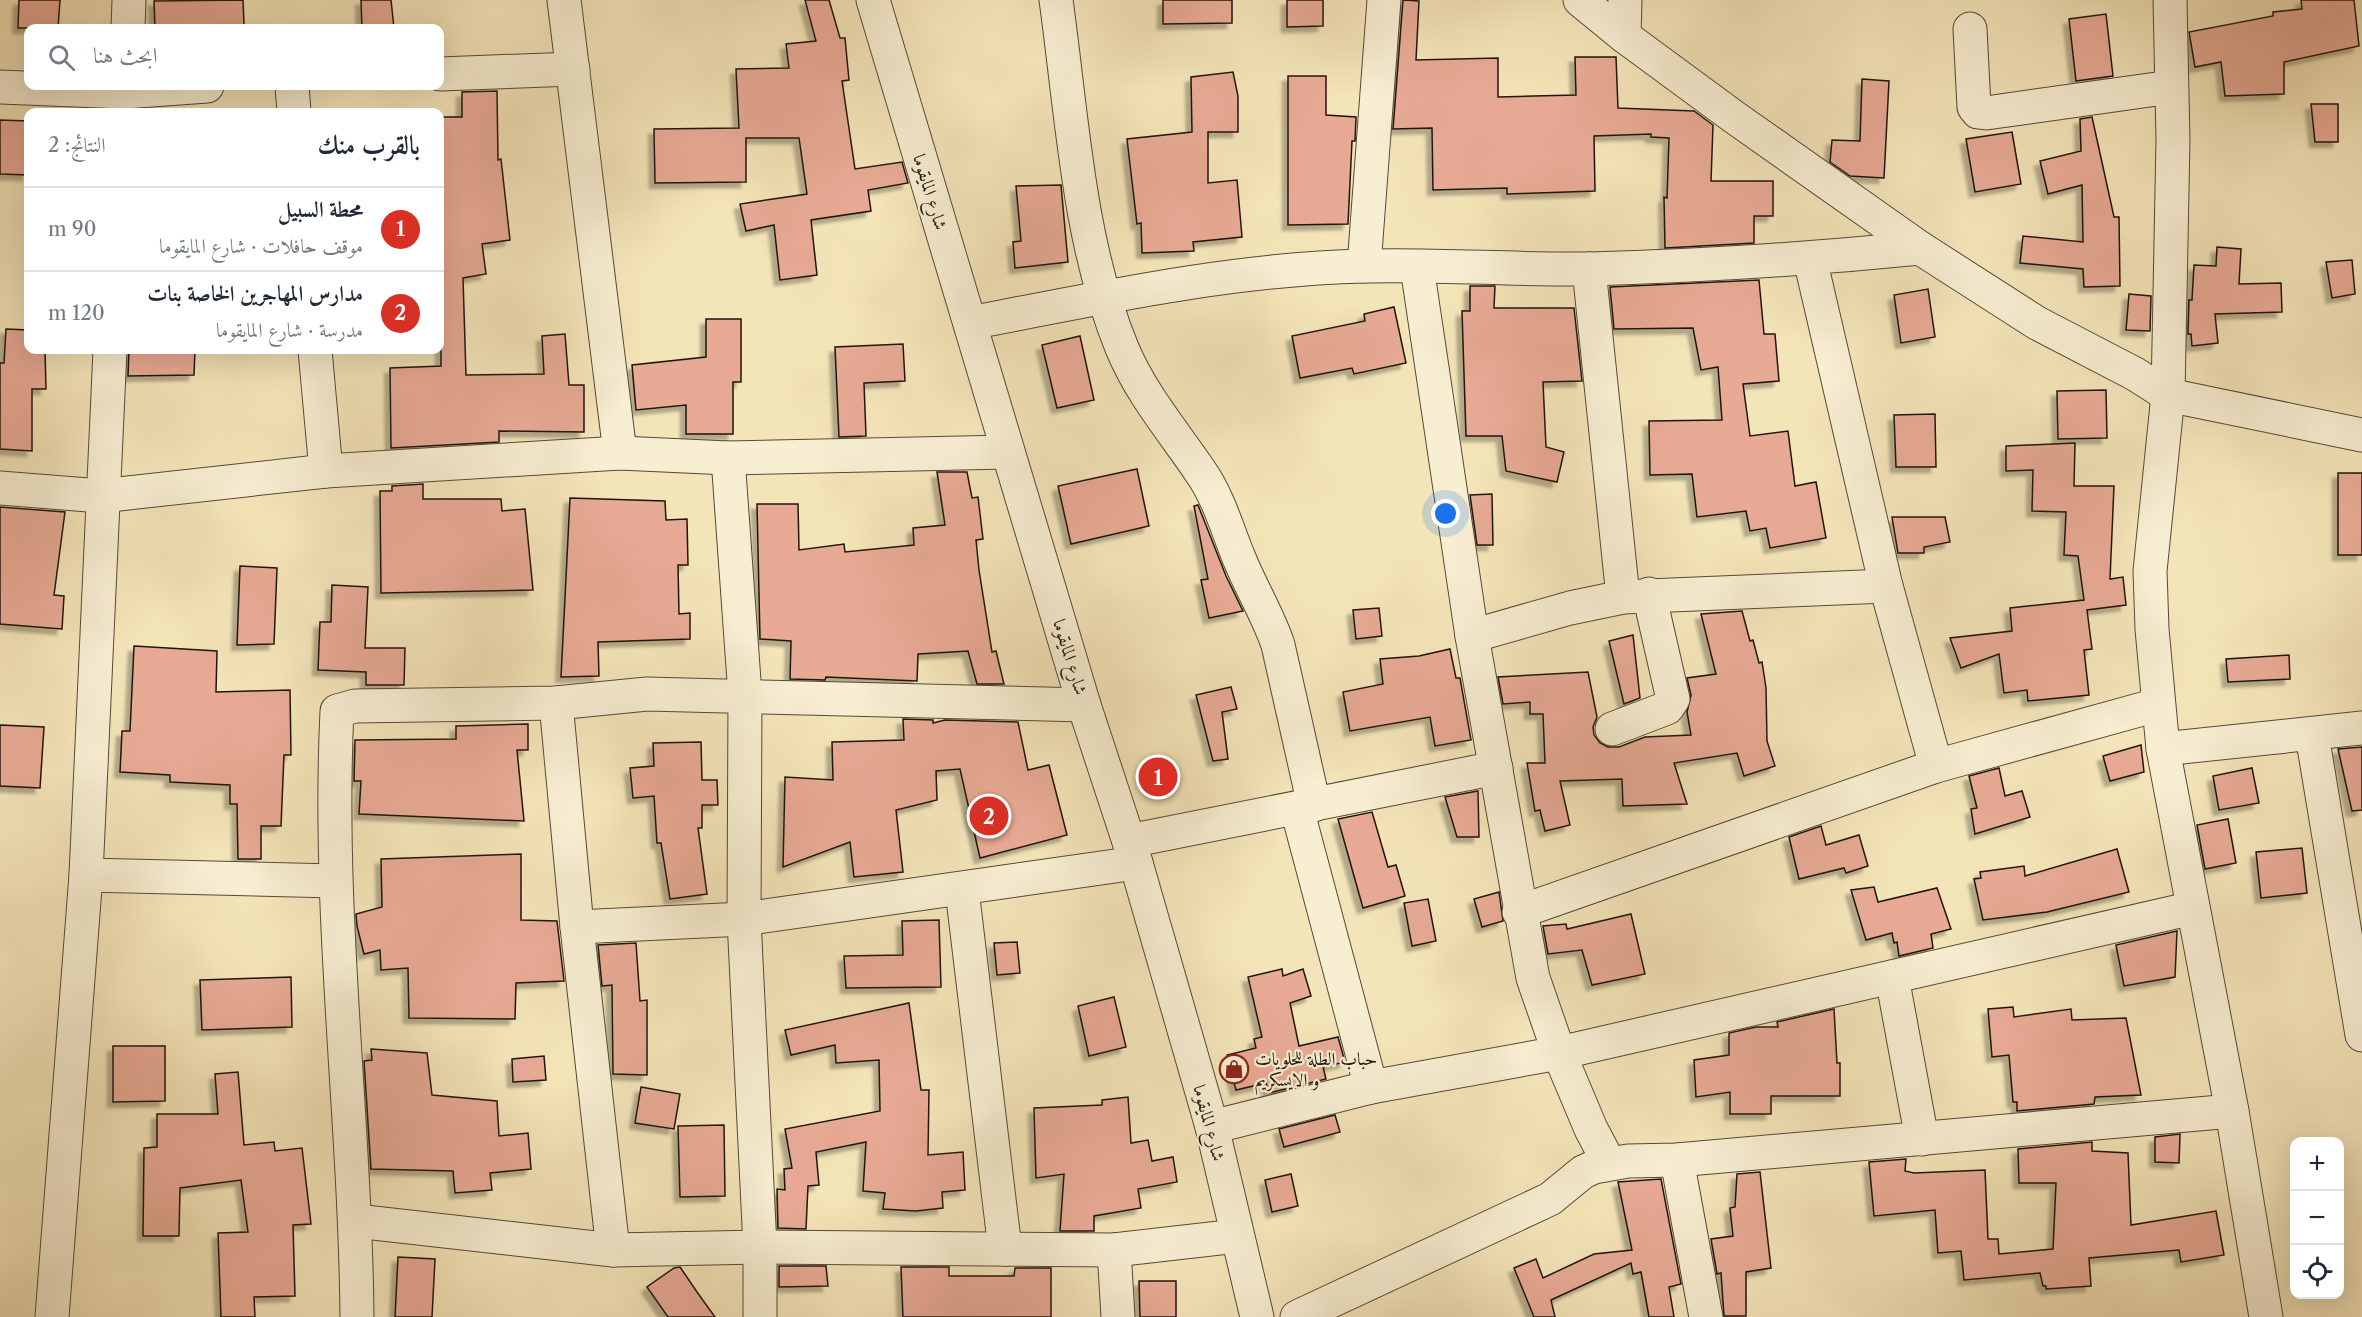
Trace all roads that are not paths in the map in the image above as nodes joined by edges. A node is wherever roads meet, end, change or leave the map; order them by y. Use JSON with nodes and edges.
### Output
{"nodes":[{"id":1,"x":129,"y":0,"type":"edge"},
{"id":2,"x":564,"y":0,"type":"edge"},
{"id":3,"x":873,"y":0,"type":"edge"},
{"id":4,"x":1056,"y":0,"type":"edge"},
{"id":5,"x":1383,"y":0,"type":"edge"},
{"id":6,"x":1580,"y":0,"type":"edge"},
{"id":7,"x":1625,"y":0,"type":"edge"},
{"id":8,"x":2170,"y":0,"type":"edge"},
{"id":9,"x":128,"y":24,"type":"edge"},
{"id":10,"x":1970,"y":28,"type":"dead end"},
{"id":11,"x":1624,"y":36,"type":"junction"},
{"id":12,"x":573,"y":69,"type":"junction"},
{"id":13,"x":444,"y":74,"type":"edge"},
{"id":14,"x":0,"y":87,"type":"edge"},
{"id":15,"x":2171,"y":87,"type":"junction"},
{"id":16,"x":24,"y":89,"type":"edge"},
{"id":17,"x":37,"y":90,"type":"edge"},
{"id":18,"x":177,"y":90,"type":"edge"},
{"id":19,"x":292,"y":90,"type":"edge"},
{"id":20,"x":124,"y":97,"type":"edge"},
{"id":21,"x":294,"y":108,"type":"edge"},
{"id":22,"x":1920,"y":248,"type":"junction"},
{"id":23,"x":1810,"y":259,"type":"junction"},
{"id":24,"x":1364,"y":266,"type":"junction"},
{"id":25,"x":1417,"y":267,"type":"junction"},
{"id":26,"x":1589,"y":268,"type":"junction"},
{"id":27,"x":1104,"y":297,"type":"junction"},
{"id":28,"x":970,"y":323,"type":"junction"},
{"id":29,"x":110,"y":354,"type":"edge"},
{"id":30,"x":315,"y":354,"type":"edge"},
{"id":31,"x":2168,"y":395,"type":"junction"},
{"id":32,"x":2362,"y":435,"type":"edge"},
{"id":33,"x":1008,"y":452,"type":"junction"},
{"id":34,"x":620,"y":453,"type":"junction"},
{"id":35,"x":728,"y":458,"type":"junction"},
{"id":36,"x":326,"y":471,"type":"junction"},
{"id":37,"x":0,"y":488,"type":"edge"},
{"id":38,"x":101,"y":496,"type":"junction"},
{"id":39,"x":1886,"y":585,"type":"junction"},
{"id":40,"x":1636,"y":595,"type":"junction"},
{"id":41,"x":1472,"y":636,"type":"junction"},
{"id":42,"x":745,"y":695,"type":"junction"},
{"id":43,"x":556,"y":703,"type":"junction"},
{"id":44,"x":1084,"y":705,"type":"junction"},
{"id":45,"x":2157,"y":705,"type":"junction"},
{"id":46,"x":2362,"y":728,"type":"edge"},
{"id":47,"x":1612,"y":729,"type":"dead end"},
{"id":48,"x":2312,"y":735,"type":"junction"},
{"id":49,"x":2163,"y":749,"type":"junction"},
{"id":50,"x":1936,"y":766,"type":"junction"},
{"id":51,"x":1496,"y":768,"type":"junction"},
{"id":52,"x":1306,"y":807,"type":"junction"},
{"id":53,"x":1132,"y":852,"type":"junction"},
{"id":54,"x":86,"y":875,"type":"junction"},
{"id":55,"x":335,"y":881,"type":"junction"},
{"id":56,"x":962,"y":890,"type":"junction"},
{"id":57,"x":2193,"y":908,"type":"junction"},
{"id":58,"x":1519,"y":912,"type":"junction"},
{"id":59,"x":744,"y":919,"type":"junction"},
{"id":60,"x":577,"y":927,"type":"junction"},
{"id":61,"x":1892,"y":977,"type":"junction"},
{"id":62,"x":2362,"y":1035,"type":"edge"},
{"id":63,"x":1559,"y":1053,"type":"junction"},
{"id":64,"x":1371,"y":1087,"type":"junction"},
{"id":65,"x":2232,"y":1111,"type":"junction"},
{"id":66,"x":1212,"y":1127,"type":"junction"},
{"id":67,"x":1922,"y":1139,"type":"junction"},
{"id":68,"x":1677,"y":1160,"type":"junction"},
{"id":69,"x":1610,"y":1163,"type":"junction"},
{"id":70,"x":356,"y":1221,"type":"junction"},
{"id":71,"x":1237,"y":1236,"type":"junction"},
{"id":72,"x":760,"y":1247,"type":"junction"},
{"id":73,"x":1005,"y":1249,"type":"junction"},
{"id":74,"x":613,"y":1250,"type":"junction"},
{"id":75,"x":1114,"y":1250,"type":"junction"},
{"id":76,"x":52,"y":1317,"type":"edge"},
{"id":77,"x":357,"y":1317,"type":"edge"},
{"id":78,"x":760,"y":1317,"type":"edge"},
{"id":79,"x":1118,"y":1317,"type":"edge"},
{"id":80,"x":1257,"y":1317,"type":"edge"},
{"id":81,"x":1297,"y":1317,"type":"edge"},
{"id":82,"x":1706,"y":1317,"type":"edge"},
{"id":83,"x":2266,"y":1317,"type":"edge"}],
"edges":[{"from":1,"to":9,"type":"street"},
{"from":2,"to":12,"type":"street"},
{"from":3,"to":28,"type":"street","name":"شارع المايقوما"},
{"from":4,"to":27,"type":"street"},
{"from":5,"to":24,"type":"street"},
{"from":6,"to":11,"type":"street"},
{"from":7,"to":11,"type":"street"},
{"from":8,"to":15,"type":"street"},
{"from":10,"to":15,"type":"street"},
{"from":11,"to":22,"type":"street"},
{"from":12,"to":13,"type":"street"},
{"from":12,"to":34,"type":"street"},
{"from":14,"to":16,"type":"street"},
{"from":15,"to":31,"type":"street"},
{"from":17,"to":20,"type":"street"},
{"from":18,"to":20,"type":"street"},
{"from":19,"to":21,"type":"street"},
{"from":22,"to":23,"type":"street"},
{"from":22,"to":31,"type":"street"},
{"from":23,"to":26,"type":"street"},
{"from":23,"to":39,"type":"street"},
{"from":24,"to":25,"type":"street"},
{"from":24,"to":27,"type":"street"},
{"from":25,"to":26,"type":"street"},
{"from":25,"to":41,"type":"street"},
{"from":26,"to":40,"type":"street"},
{"from":27,"to":28,"type":"street"},
{"from":27,"to":52,"type":"street"},
{"from":28,"to":33,"type":"street","name":"شارع المايقوما"},
{"from":29,"to":38,"type":"street"},
{"from":30,"to":36,"type":"street"},
{"from":31,"to":32,"type":"street"},
{"from":31,"to":45,"type":"street"},
{"from":33,"to":35,"type":"street"},
{"from":33,"to":44,"type":"street","name":"شارع المايقوما"},
{"from":34,"to":35,"type":"street"},
{"from":34,"to":36,"type":"street"},
{"from":35,"to":42,"type":"street"},
{"from":36,"to":38,"type":"street"},
{"from":37,"to":38,"type":"street"},
{"from":38,"to":54,"type":"street"},
{"from":39,"to":40,"type":"street"},
{"from":39,"to":50,"type":"street"},
{"from":40,"to":41,"type":"street"},
{"from":40,"to":47,"type":"street"},
{"from":41,"to":51,"type":"street"},
{"from":42,"to":43,"type":"street"},
{"from":42,"to":44,"type":"street"},
{"from":42,"to":59,"type":"street"},
{"from":43,"to":55,"type":"street"},
{"from":43,"to":60,"type":"street"},
{"from":44,"to":53,"type":"street","name":"شارع المايقوما"},
{"from":45,"to":49,"type":"street"},
{"from":45,"to":50,"type":"street"},
{"from":46,"to":48,"type":"street"},
{"from":48,"to":49,"type":"street"},
{"from":48,"to":62,"type":"street"},
{"from":49,"to":57,"type":"street"},
{"from":50,"to":58,"type":"street"},
{"from":51,"to":52,"type":"street"},
{"from":51,"to":58,"type":"street"},
{"from":52,"to":53,"type":"street"},
{"from":52,"to":64,"type":"street"},
{"from":53,"to":56,"type":"street"},
{"from":53,"to":66,"type":"street","name":"شارع المايقوما"},
{"from":54,"to":55,"type":"street"},
{"from":54,"to":76,"type":"street"},
{"from":55,"to":70,"type":"street"},
{"from":56,"to":59,"type":"street"},
{"from":56,"to":73,"type":"street"},
{"from":57,"to":61,"type":"street"},
{"from":57,"to":65,"type":"street"},
{"from":58,"to":63,"type":"street"},
{"from":59,"to":60,"type":"street"},
{"from":59,"to":72,"type":"street"},
{"from":60,"to":74,"type":"street"},
{"from":61,"to":63,"type":"street"},
{"from":61,"to":67,"type":"street"},
{"from":63,"to":64,"type":"street"},
{"from":63,"to":69,"type":"street"},
{"from":64,"to":66,"type":"street"},
{"from":65,"to":67,"type":"street"},
{"from":65,"to":83,"type":"street"},
{"from":66,"to":71,"type":"street","name":"شارع المايقوما"},
{"from":67,"to":68,"type":"street"},
{"from":68,"to":69,"type":"street"},
{"from":68,"to":82,"type":"street"},
{"from":69,"to":81,"type":"street"},
{"from":70,"to":74,"type":"street"},
{"from":70,"to":77,"type":"street"},
{"from":71,"to":75,"type":"street"},
{"from":71,"to":80,"type":"street","name":"شارع المايقوما"},
{"from":72,"to":73,"type":"street"},
{"from":72,"to":74,"type":"street"},
{"from":72,"to":78,"type":"street"},
{"from":73,"to":75,"type":"street"},
{"from":75,"to":79,"type":"street"}]}
